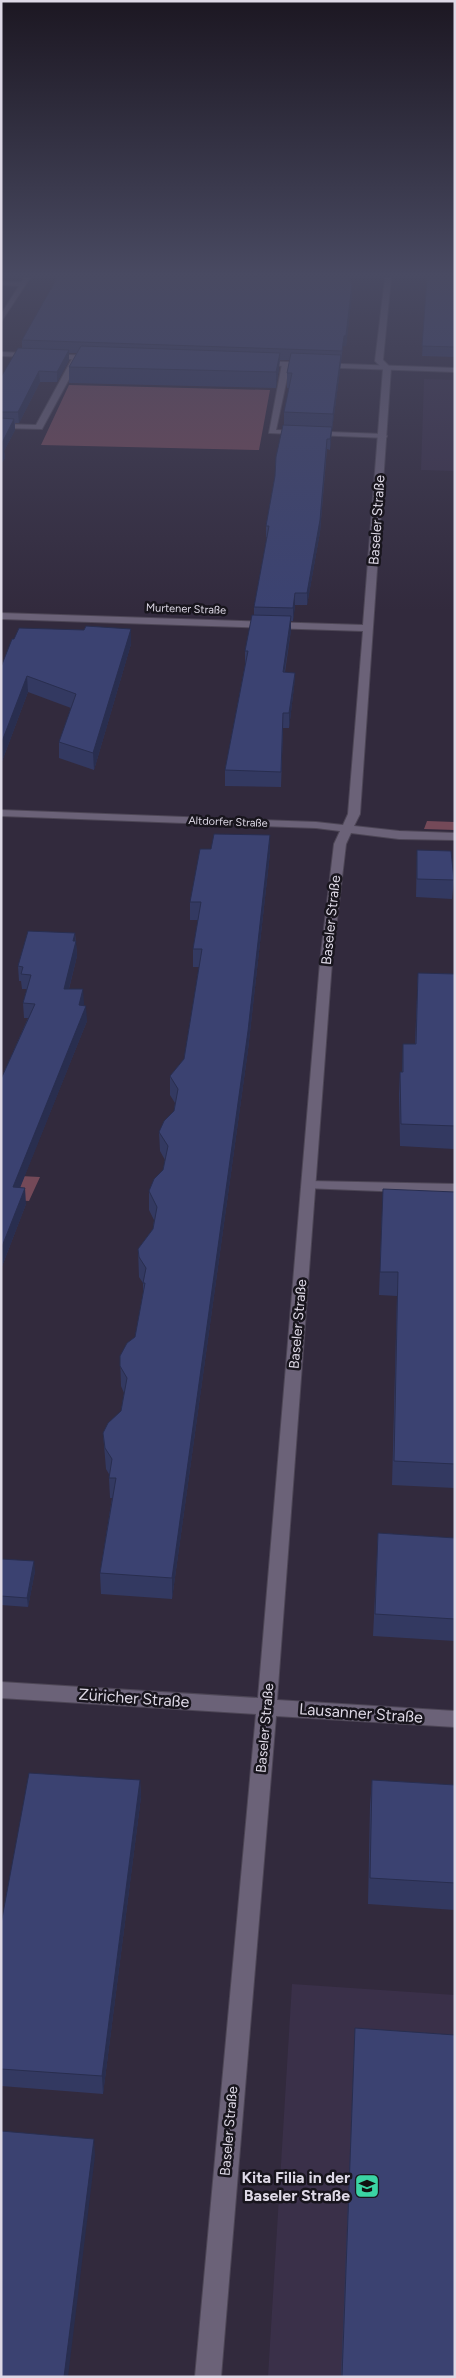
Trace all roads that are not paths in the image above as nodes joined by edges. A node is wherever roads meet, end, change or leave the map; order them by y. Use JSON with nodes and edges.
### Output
{"nodes":[{"id":1,"x":60,"y":389,"type":"edge"},
{"id":2,"x":281,"y":389,"type":"edge"},
{"id":3,"x":386,"y":389,"type":"edge"},
{"id":4,"x":1,"y":426,"type":"edge"},
{"id":5,"x":382,"y":436,"type":"junction"},
{"id":6,"x":1,"y":616,"type":"edge"},
{"id":7,"x":369,"y":628,"type":"junction"},
{"id":8,"x":1,"y":813,"type":"edge"},
{"id":9,"x":348,"y":828,"type":"junction"},
{"id":10,"x":455,"y":837,"type":"edge"},
{"id":11,"x":309,"y":1185,"type":"junction"},
{"id":12,"x":455,"y":1189,"type":"edge"},
{"id":13,"x":1,"y":1690,"type":"edge"},
{"id":14,"x":267,"y":1706,"type":"junction"},
{"id":15,"x":455,"y":1719,"type":"edge"},
{"id":16,"x":208,"y":2377,"type":"edge"}],
"edges":[{"from":1,"to":4,"type":"street"},
{"from":2,"to":5,"type":"street"},
{"from":3,"to":5,"type":"street","name":"Baseler Straße"},
{"from":5,"to":7,"type":"street","name":"Baseler Straße"},
{"from":6,"to":7,"type":"street","name":"Murtener Straße"},
{"from":7,"to":9,"type":"street","name":"Baseler Straße"},
{"from":8,"to":9,"type":"street","name":"Altdorfer Straße"},
{"from":9,"to":10,"type":"street","name":"Altdorfer Straße"},
{"from":9,"to":11,"type":"street","name":"Baseler Straße"},
{"from":11,"to":12,"type":"street"},
{"from":11,"to":14,"type":"street","name":"Baseler Straße"},
{"from":13,"to":14,"type":"street","name":"Züricher Straße"},
{"from":14,"to":15,"type":"street","name":"Lausanner Straße"},
{"from":14,"to":16,"type":"street","name":"Baseler Straße"}]}
